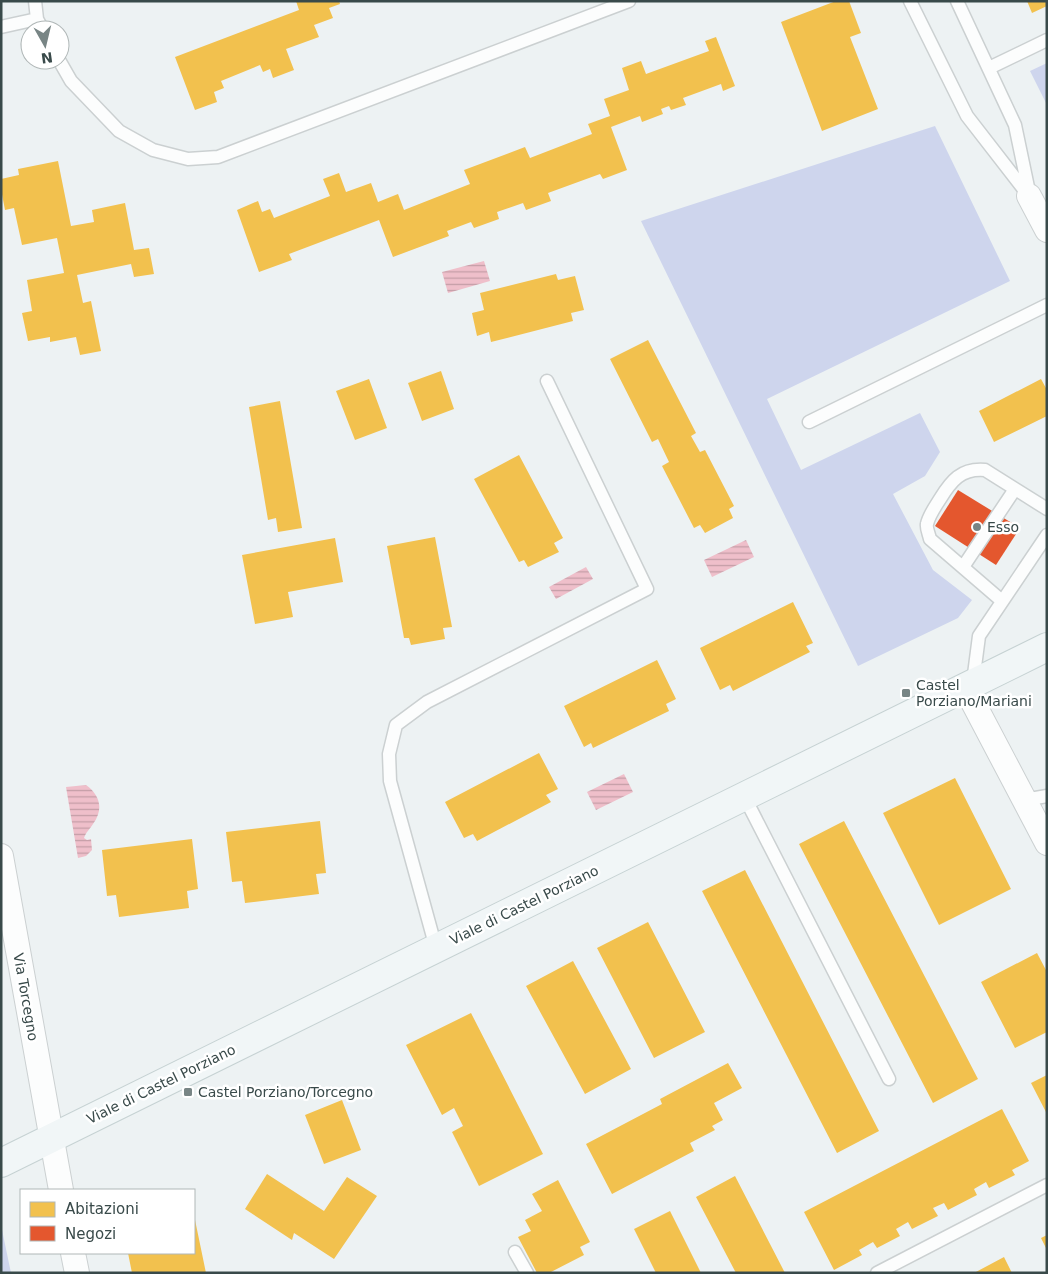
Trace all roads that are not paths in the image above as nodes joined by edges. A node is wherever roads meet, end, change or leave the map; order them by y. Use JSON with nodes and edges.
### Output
{"nodes":[{"id":1,"x":35,"y":1,"type":"edge"},
{"id":2,"x":630,"y":1,"type":"edge"},
{"id":3,"x":910,"y":1,"type":"edge"},
{"id":4,"x":958,"y":1,"type":"edge"},
{"id":5,"x":39,"y":20,"type":"edge"},
{"id":6,"x":20,"y":26,"type":"edge"},
{"id":7,"x":1,"y":27,"type":"edge"},
{"id":8,"x":1047,"y":40,"type":"edge"},
{"id":9,"x":989,"y":68,"type":"junction"},
{"id":10,"x":65,"y":70,"type":"edge"},
{"id":11,"x":1030,"y":196,"type":"junction"},
{"id":12,"x":1047,"y":230,"type":"edge"},
{"id":13,"x":1047,"y":305,"type":"edge"},
{"id":14,"x":547,"y":381,"type":"dead end"},
{"id":15,"x":809,"y":422,"type":"dead end"},
{"id":16,"x":1015,"y":489,"type":"junction"},
{"id":17,"x":1047,"y":509,"type":"edge"},
{"id":18,"x":1047,"y":536,"type":"edge"},
{"id":19,"x":963,"y":567,"type":"junction"},
{"id":20,"x":1002,"y":601,"type":"junction"},
{"id":21,"x":1047,"y":646,"type":"edge"},
{"id":22,"x":969,"y":685,"type":"junction"},
{"id":23,"x":744,"y":796,"type":"junction"},
{"id":24,"x":1035,"y":798,"type":"edge"},
{"id":25,"x":1047,"y":843,"type":"edge"},
{"id":26,"x":1,"y":856,"type":"edge"},
{"id":27,"x":436,"y":948,"type":"junction"},
{"id":28,"x":889,"y":1080,"type":"dead end"},
{"id":29,"x":51,"y":1138,"type":"junction"},
{"id":30,"x":1,"y":1163,"type":"edge"},
{"id":31,"x":1047,"y":1185,"type":"edge"},
{"id":32,"x":61,"y":1189,"type":"edge"},
{"id":33,"x":515,"y":1252,"type":"dead end"},
{"id":34,"x":73,"y":1254,"type":"edge"},
{"id":35,"x":899,"y":1268,"type":"edge"},
{"id":36,"x":77,"y":1273,"type":"edge"},
{"id":37,"x":527,"y":1273,"type":"edge"},
{"id":38,"x":877,"y":1273,"type":"edge"}],
"edges":[{"from":1,"to":5,"type":"lane"},
{"from":2,"to":10,"type":"lane"},
{"from":3,"to":11,"type":"lane"},
{"from":4,"to":9,"type":"lane"},
{"from":6,"to":7,"type":"lane"},
{"from":8,"to":9,"type":"lane"},
{"from":9,"to":11,"type":"lane"},
{"from":11,"to":12,"type":"street"},
{"from":13,"to":15,"type":"lane"},
{"from":14,"to":27,"type":"lane"},
{"from":16,"to":17,"type":"lane"},
{"from":16,"to":19,"type":"lane"},
{"from":16,"to":19,"type":"lane"},
{"from":18,"to":20,"type":"lane"},
{"from":19,"to":20,"type":"lane"},
{"from":20,"to":22,"type":"lane"},
{"from":21,"to":22,"type":"street","name":"Viale di Castel Porziano"},
{"from":22,"to":23,"type":"street","name":"Viale di Castel Porziano"},
{"from":22,"to":24,"type":"street"},
{"from":23,"to":27,"type":"street","name":"Viale di Castel Porziano"},
{"from":23,"to":28,"type":"lane"},
{"from":24,"to":25,"type":"street"},
{"from":26,"to":29,"type":"street","name":"Via Torcegno"},
{"from":27,"to":29,"type":"street","name":"Viale di Castel Porziano"},
{"from":29,"to":30,"type":"street","name":"Viale di Castel Porziano"},
{"from":29,"to":32,"type":"street","name":"Via Torcegno"},
{"from":31,"to":35,"type":"lane"},
{"from":33,"to":37,"type":"lane"},
{"from":34,"to":36,"type":"street"},
{"from":35,"to":38,"type":"lane"}]}
